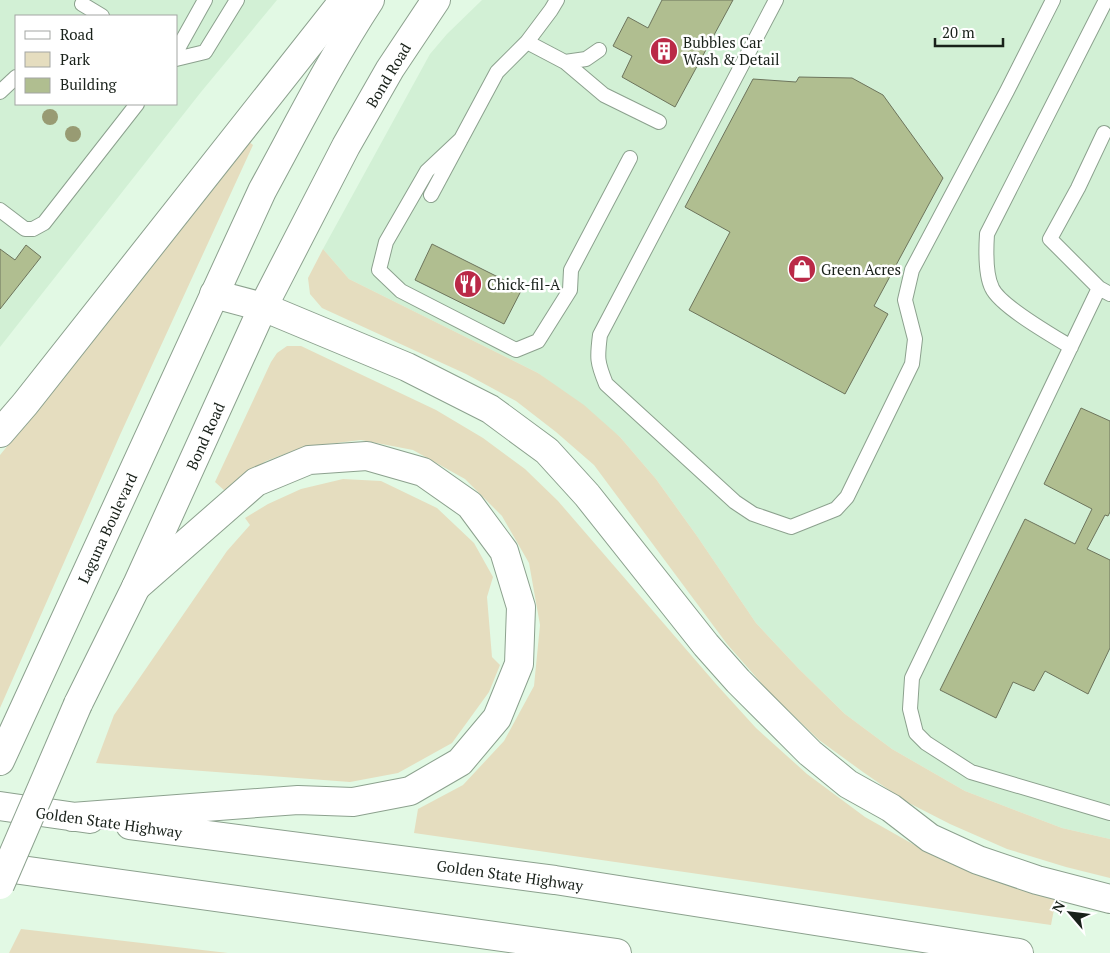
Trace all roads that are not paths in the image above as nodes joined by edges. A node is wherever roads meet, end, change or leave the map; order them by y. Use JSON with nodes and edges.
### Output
{"nodes":[{"id":1,"x":205,"y":0,"type":"edge"},
{"id":2,"x":237,"y":0,"type":"edge"},
{"id":3,"x":344,"y":0,"type":"edge"},
{"id":4,"x":370,"y":0,"type":"edge"},
{"id":5,"x":436,"y":0,"type":"edge"},
{"id":6,"x":557,"y":0,"type":"edge"},
{"id":7,"x":776,"y":0,"type":"edge"},
{"id":8,"x":1053,"y":0,"type":"edge"},
{"id":9,"x":1106,"y":0,"type":"edge"},
{"id":10,"x":83,"y":2,"type":"edge"},
{"id":11,"x":75,"y":15,"type":"edge"},
{"id":12,"x":101,"y":15,"type":"edge"},
{"id":13,"x":527,"y":42,"type":"junction"},
{"id":14,"x":178,"y":48,"type":"edge"},
{"id":15,"x":599,"y":50,"type":"dead end"},
{"id":16,"x":178,"y":59,"type":"edge"},
{"id":17,"x":565,"y":62,"type":"junction"},
{"id":18,"x":15,"y":78,"type":"edge"},
{"id":19,"x":0,"y":92,"type":"edge"},
{"id":20,"x":137,"y":105,"type":"edge"},
{"id":21,"x":659,"y":122,"type":"dead end"},
{"id":22,"x":1104,"y":133,"type":"dead end"},
{"id":23,"x":461,"y":138,"type":"junction"},
{"id":24,"x":630,"y":158,"type":"dead end"},
{"id":25,"x":430,"y":195,"type":"dead end"},
{"id":26,"x":0,"y":210,"type":"edge"},
{"id":27,"x":1105,"y":291,"type":"edge"},
{"id":28,"x":214,"y":294,"type":"junction"},
{"id":29,"x":263,"y":307,"type":"junction"},
{"id":30,"x":1070,"y":347,"type":"junction"},
{"id":31,"x":0,"y":433,"type":"edge"},
{"id":32,"x":136,"y":587,"type":"junction"},
{"id":33,"x":0,"y":761,"type":"edge"},
{"id":34,"x":0,"y":806,"type":"edge"},
{"id":35,"x":1110,"y":813,"type":"edge"},
{"id":36,"x":72,"y":817,"type":"junction"},
{"id":37,"x":0,"y":867,"type":"edge"},
{"id":38,"x":0,"y":885,"type":"edge"},
{"id":39,"x":1110,"y":899,"type":"edge"},
{"id":40,"x":617,"y":953,"type":"edge"},
{"id":41,"x":1019,"y":953,"type":"edge"}],
"edges":[{"from":1,"to":14,"type":"lane"},
{"from":2,"to":16,"type":"lane"},
{"from":3,"to":31,"type":"main road"},
{"from":4,"to":28,"type":"main road"},
{"from":5,"to":29,"type":"main road","name":"Bond Road"},
{"from":6,"to":13,"type":"lane"},
{"from":7,"to":8,"type":"lane"},
{"from":9,"to":30,"type":"lane"},
{"from":10,"to":11,"type":"lane"},
{"from":10,"to":12,"type":"lane"},
{"from":13,"to":17,"type":"lane"},
{"from":13,"to":23,"type":"lane"},
{"from":15,"to":17,"type":"lane"},
{"from":17,"to":21,"type":"lane"},
{"from":18,"to":19,"type":"lane"},
{"from":20,"to":26,"type":"lane"},
{"from":22,"to":27,"type":"lane"},
{"from":23,"to":24,"type":"lane"},
{"from":23,"to":25,"type":"lane"},
{"from":27,"to":30,"type":"lane"},
{"from":28,"to":29,"type":"main road"},
{"from":28,"to":33,"type":"main road","name":"Laguna Boulevard"},
{"from":29,"to":32,"type":"main road","name":"Bond Road"},
{"from":29,"to":39,"type":"main road"},
{"from":30,"to":35,"type":"lane"},
{"from":32,"to":36,"type":"main road"},
{"from":32,"to":38,"type":"main road","name":"Bond Road","bridge":true},
{"from":34,"to":36,"type":"main road","name":"Golden State Highway"},
{"from":36,"to":41,"type":"main road","name":"Golden State Highway"},
{"from":37,"to":40,"type":"main road"}]}
